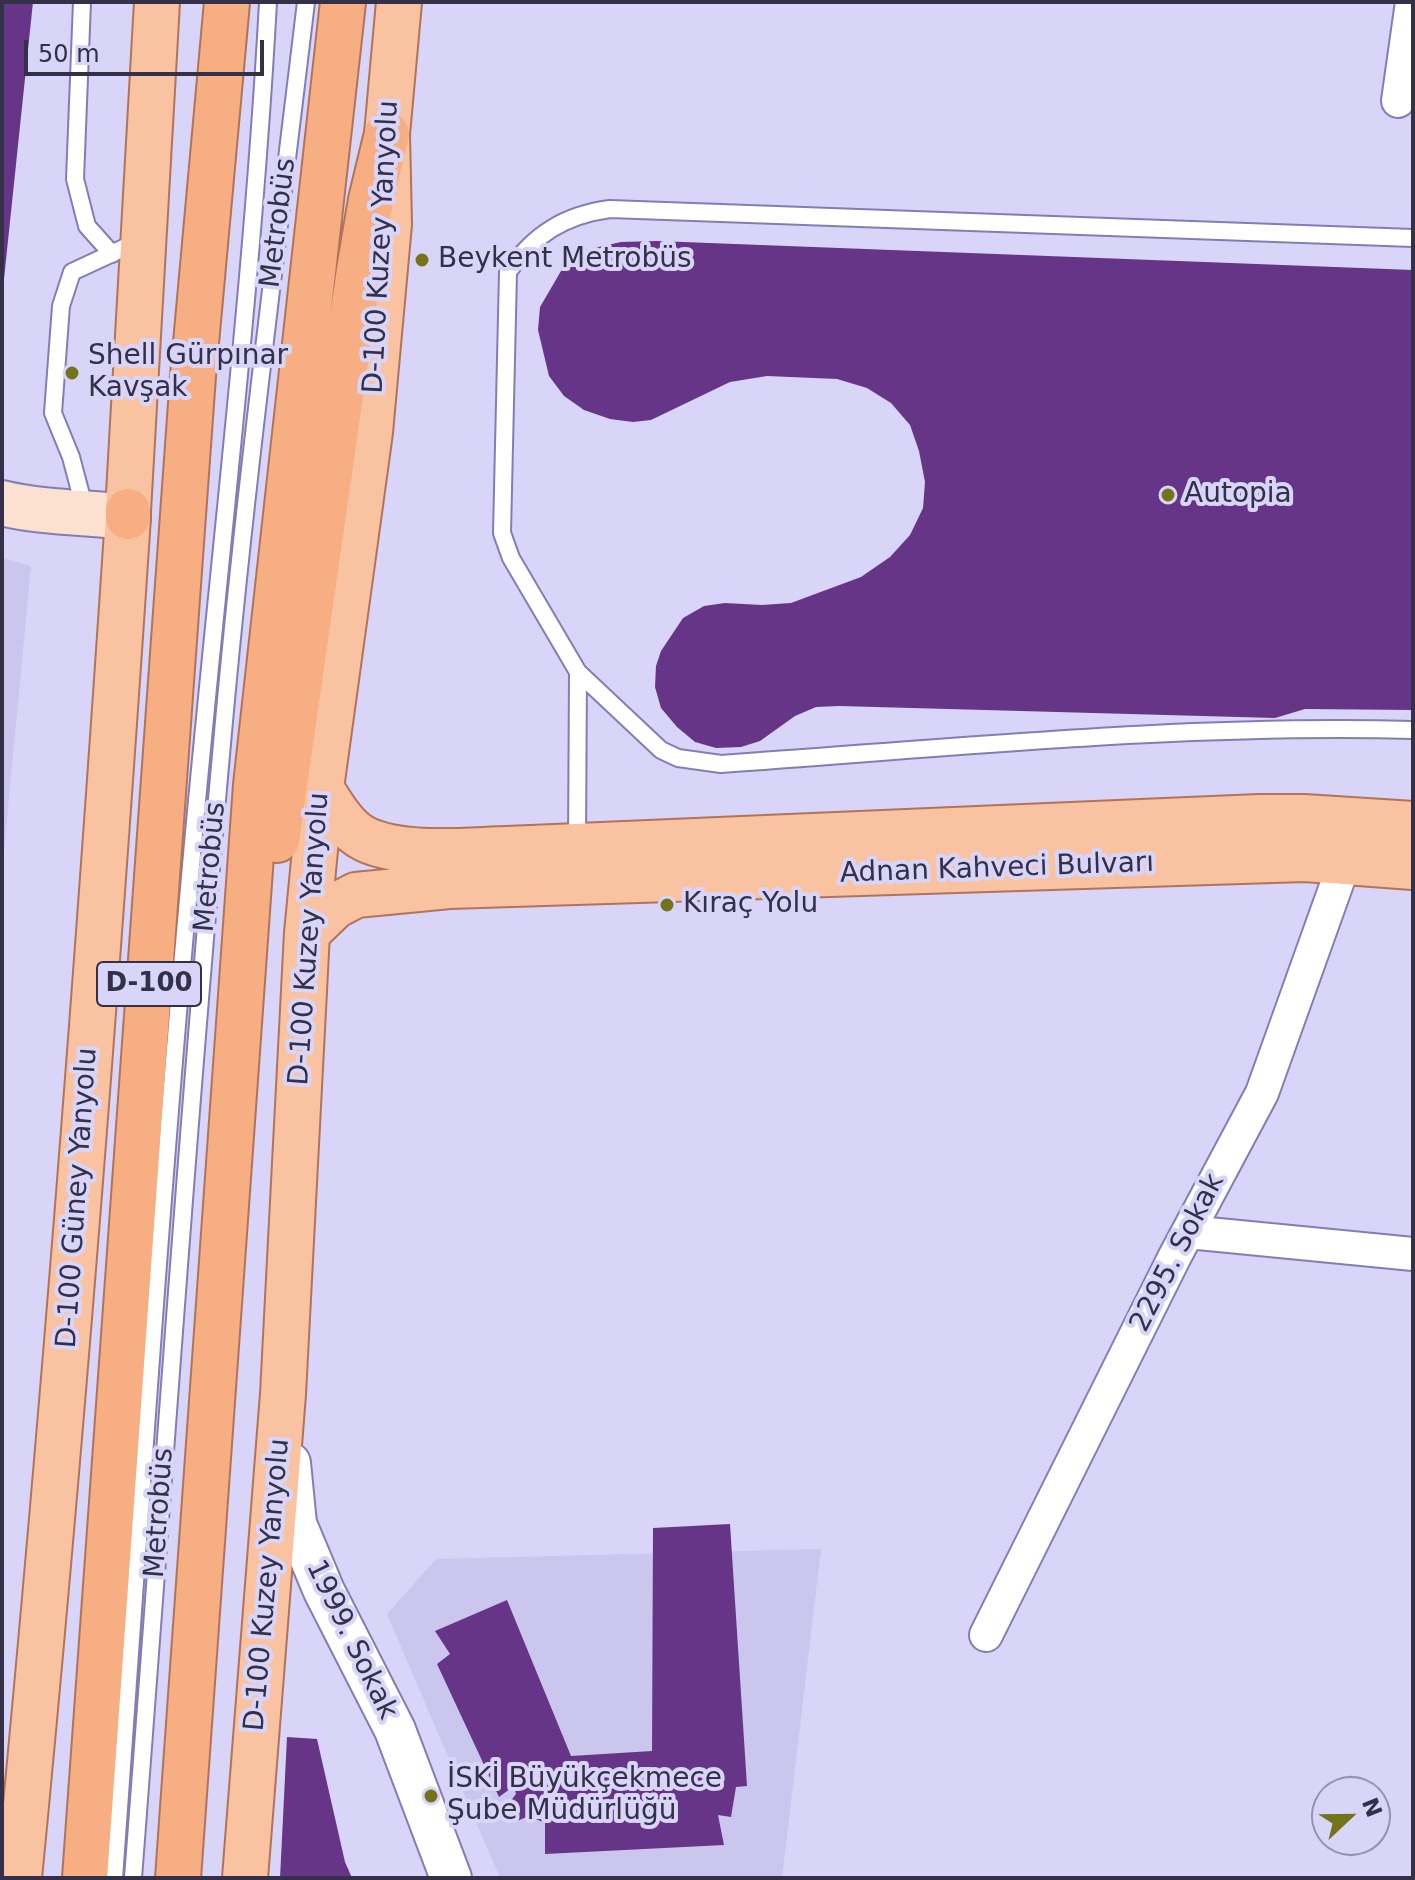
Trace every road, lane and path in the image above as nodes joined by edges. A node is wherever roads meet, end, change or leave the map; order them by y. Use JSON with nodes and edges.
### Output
{"nodes":[{"id":1,"x":82,"y":2,"type":"edge"},
{"id":2,"x":157,"y":2,"type":"edge"},
{"id":3,"x":203,"y":2,"type":"edge"},
{"id":4,"x":227,"y":2,"type":"edge"},
{"id":5,"x":268,"y":2,"type":"edge"},
{"id":6,"x":306,"y":2,"type":"edge"},
{"id":7,"x":343,"y":2,"type":"edge"},
{"id":8,"x":399,"y":2,"type":"edge"},
{"id":9,"x":1412,"y":2,"type":"edge"},
{"id":10,"x":218,"y":90,"type":"junction"},
{"id":11,"x":1398,"y":101,"type":"dead end"},
{"id":12,"x":387,"y":134,"type":"junction"},
{"id":13,"x":1413,"y":238,"type":"edge"},
{"id":14,"x":127,"y":247,"type":"junction"},
{"id":15,"x":2,"y":487,"type":"edge"},
{"id":16,"x":2,"y":503,"type":"edge"},
{"id":17,"x":85,"y":511,"type":"junction"},
{"id":18,"x":128,"y":514,"type":"junction"},
{"id":19,"x":578,"y":672,"type":"junction"},
{"id":20,"x":1413,"y":730,"type":"edge"},
{"id":21,"x":321,"y":788,"type":"junction"},
{"id":22,"x":1413,"y":824,"type":"edge"},
{"id":23,"x":1348,"y":840,"type":"junction"},
{"id":24,"x":577,"y":847,"type":"junction"},
{"id":25,"x":1413,"y":867,"type":"edge"},
{"id":26,"x":307,"y":933,"type":"junction"},
{"id":27,"x":239,"y":1014,"type":"junction"},
{"id":28,"x":1188,"y":1232,"type":"junction"},
{"id":29,"x":1413,"y":1254,"type":"edge"},
{"id":30,"x":283,"y":1394,"type":"junction"},
{"id":31,"x":986,"y":1635,"type":"dead end"},
{"id":32,"x":19,"y":1878,"type":"edge"},
{"id":33,"x":85,"y":1878,"type":"edge"},
{"id":34,"x":114,"y":1878,"type":"edge"},
{"id":35,"x":133,"y":1878,"type":"edge"},
{"id":36,"x":178,"y":1878,"type":"edge"},
{"id":37,"x":245,"y":1878,"type":"edge"},
{"id":38,"x":451,"y":1878,"type":"edge"}],
"edges":[{"from":1,"to":14,"type":"lane"},
{"from":2,"to":14,"type":"main road","name":"D-100 Güney Yanyolu"},
{"from":3,"to":10,"type":"highway"},
{"from":4,"to":10,"type":"highway","number":"D-100"},
{"from":5,"to":34,"type":"lane","name":"Metrobüs"},
{"from":6,"to":35,"type":"lane","name":"Metrobüs"},
{"from":7,"to":27,"type":"highway","number":"D-100"},
{"from":8,"to":12,"type":"main road","name":"D-100 Kuzey Yanyolu"},
{"from":9,"to":11,"type":"street"},
{"from":10,"to":33,"type":"highway","number":"D-100"},
{"from":12,"to":21,"type":"main road","name":"D-100 Kuzey Yanyolu"},
{"from":12,"to":27,"type":"highway"},
{"from":13,"to":19,"type":"lane"},
{"from":14,"to":17,"type":"lane"},
{"from":14,"to":18,"type":"main road","name":"D-100 Güney Yanyolu"},
{"from":15,"to":17,"type":"main road"},
{"from":16,"to":17,"type":"main road"},
{"from":17,"to":18,"type":"main road"},
{"from":18,"to":32,"type":"main road","name":"D-100 Güney Yanyolu"},
{"from":19,"to":20,"type":"lane"},
{"from":19,"to":24,"type":"lane"},
{"from":21,"to":24,"type":"main road","name":"Adnan Kahveci Bulvarı"},
{"from":21,"to":26,"type":"main road","name":"D-100 Kuzey Yanyolu"},
{"from":22,"to":23,"type":"main road","name":"Adnan Kahveci Bulvarı"},
{"from":23,"to":24,"type":"main road","name":"Adnan Kahveci Bulvarı"},
{"from":23,"to":25,"type":"main road","name":"Adnan Kahveci Bulvarı"},
{"from":23,"to":26,"type":"main road","name":"Adnan Kahveci Bulvarı"},
{"from":23,"to":28,"type":"street","name":"2295. Sokak"},
{"from":26,"to":30,"type":"main road","name":"D-100 Kuzey Yanyolu"},
{"from":27,"to":36,"type":"highway","number":"D-100"},
{"from":28,"to":29,"type":"street"},
{"from":28,"to":31,"type":"street","name":"2295. Sokak"},
{"from":30,"to":37,"type":"main road","name":"D-100 Kuzey Yanyolu"},
{"from":30,"to":38,"type":"street","name":"1999. Sokak"}]}
